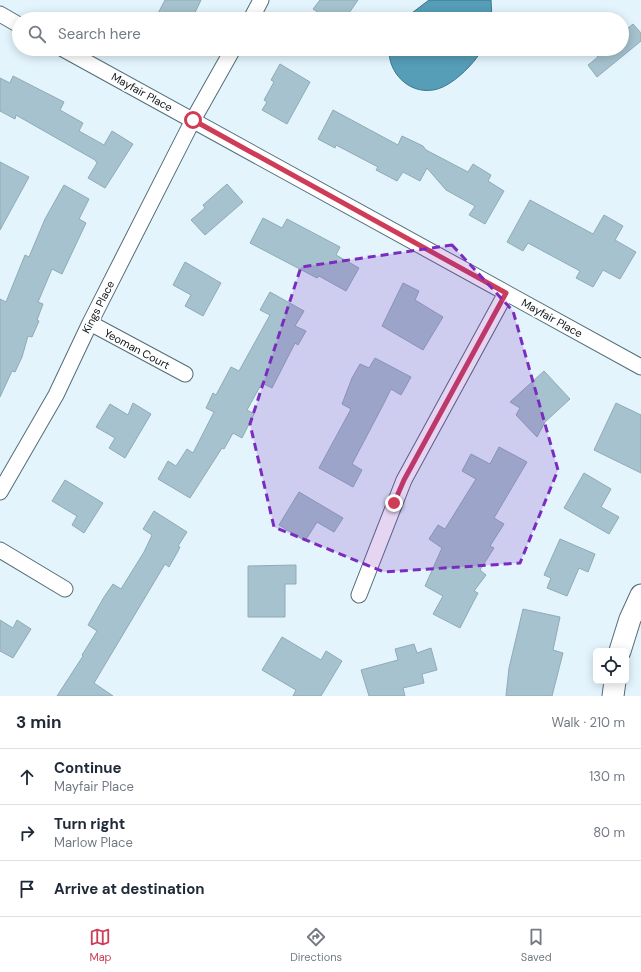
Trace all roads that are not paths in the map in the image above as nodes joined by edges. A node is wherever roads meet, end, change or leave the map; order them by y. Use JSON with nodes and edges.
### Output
{"nodes":[{"id":1,"x":262,"y":0,"type":"edge"},
{"id":2,"x":255,"y":12,"type":"edge"},
{"id":3,"x":0,"y":14,"type":"edge"},
{"id":4,"x":12,"y":21,"type":"edge"},
{"id":5,"x":76,"y":56,"type":"edge"},
{"id":6,"x":230,"y":56,"type":"edge"},
{"id":7,"x":193,"y":120,"type":"junction"},
{"id":8,"x":506,"y":293,"type":"junction"},
{"id":9,"x":90,"y":323,"type":"junction"},
{"id":10,"x":641,"y":367,"type":"edge"},
{"id":11,"x":185,"y":374,"type":"dead end"},
{"id":12,"x":0,"y":492,"type":"edge"},
{"id":13,"x":0,"y":550,"type":"edge"},
{"id":14,"x":65,"y":589,"type":"dead end"},
{"id":15,"x":358,"y":595,"type":"dead end"},
{"id":16,"x":641,"y":595,"type":"edge"},
{"id":17,"x":621,"y":648,"type":"edge"},
{"id":18,"x":615,"y":684,"type":"edge"},
{"id":19,"x":613,"y":696,"type":"edge"}],
"edges":[{"from":1,"to":2,"type":"street"},
{"from":3,"to":4,"type":"street"},
{"from":5,"to":7,"type":"street","name":"Mayfair Place"},
{"from":6,"to":7,"type":"street","name":"Kings Place"},
{"from":7,"to":8,"type":"street","name":"Mayfair Place"},
{"from":7,"to":9,"type":"street","name":"Kings Place"},
{"from":8,"to":10,"type":"street","name":"Mayfair Place"},
{"from":8,"to":15,"type":"street"},
{"from":9,"to":11,"type":"street","name":"Yeoman Court"},
{"from":9,"to":12,"type":"street","name":"Kings Place"},
{"from":13,"to":14,"type":"street"},
{"from":16,"to":17,"type":"street"},
{"from":18,"to":19,"type":"street"}]}
